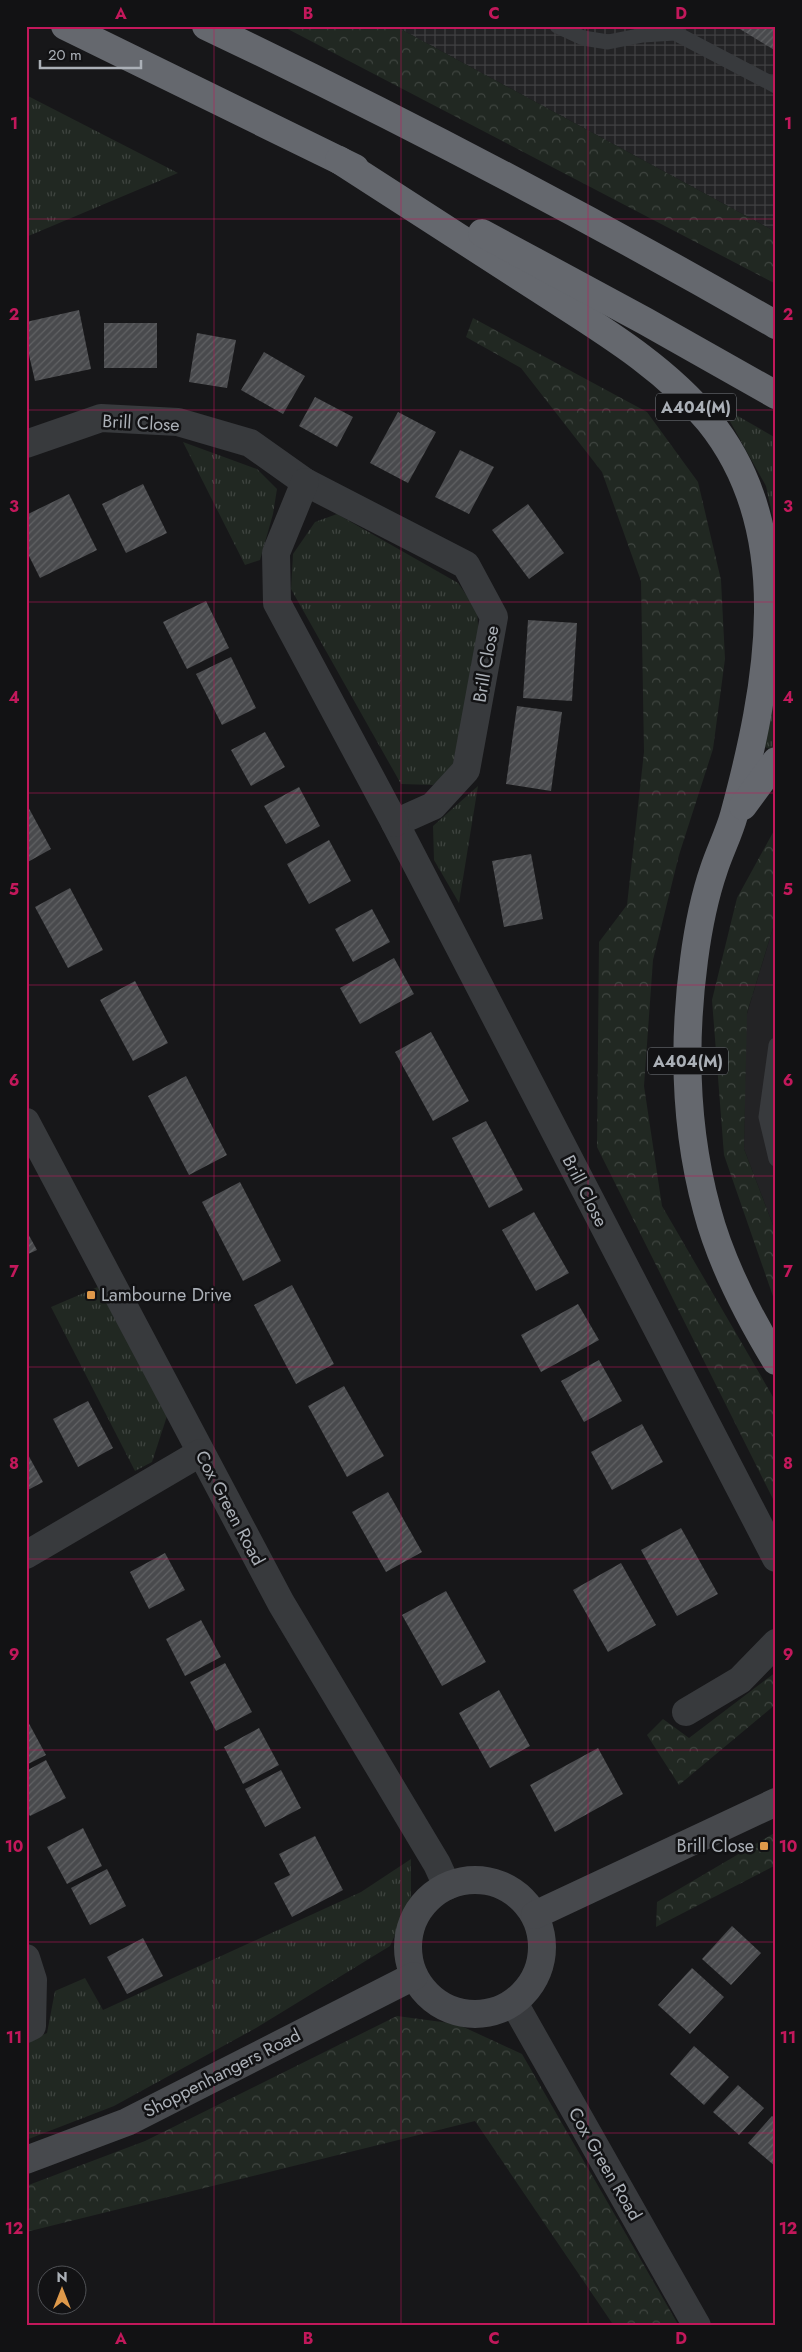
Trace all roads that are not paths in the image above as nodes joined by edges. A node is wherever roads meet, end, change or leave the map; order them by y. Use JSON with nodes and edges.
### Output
{"nodes":[{"id":1,"x":65,"y":26,"type":"edge"},
{"id":2,"x":206,"y":26,"type":"edge"},
{"id":3,"x":557,"y":26,"type":"edge"},
{"id":4,"x":776,"y":86,"type":"edge"},
{"id":5,"x":339,"y":160,"type":"junction"},
{"id":6,"x":776,"y":325,"type":"edge"},
{"id":7,"x":776,"y":396,"type":"edge"},
{"id":8,"x":26,"y":444,"type":"edge"},
{"id":9,"x":304,"y":482,"type":"junction"},
{"id":10,"x":776,"y":761,"type":"edge"},
{"id":11,"x":733,"y":820,"type":"junction"},
{"id":12,"x":395,"y":823,"type":"junction"},
{"id":13,"x":776,"y":1045,"type":"edge"},
{"id":14,"x":26,"y":1122,"type":"edge"},
{"id":15,"x":32,"y":1150,"type":"edge"},
{"id":16,"x":776,"y":1159,"type":"edge"},
{"id":17,"x":776,"y":1361,"type":"edge"},
{"id":18,"x":200,"y":1453,"type":"junction"},
{"id":19,"x":26,"y":1555,"type":"edge"},
{"id":20,"x":776,"y":1558,"type":"edge"},
{"id":21,"x":776,"y":1643,"type":"edge"},
{"id":22,"x":686,"y":1712,"type":"dead end"},
{"id":23,"x":776,"y":1802,"type":"edge"},
{"id":24,"x":447,"y":1886,"type":"junction"},
{"id":25,"x":535,"y":1916,"type":"junction"},
{"id":26,"x":26,"y":1958,"type":"edge"},
{"id":27,"x":414,"y":1976,"type":"junction"},
{"id":28,"x":514,"y":2003,"type":"junction"},
{"id":29,"x":26,"y":2029,"type":"edge"},
{"id":30,"x":26,"y":2160,"type":"edge"},
{"id":31,"x":697,"y":2326,"type":"edge"}],
"edges":[{"from":1,"to":5,"type":"highway","number":"A404(M)"},
{"from":2,"to":6,"type":"highway"},
{"from":3,"to":4,"type":"lane"},
{"from":5,"to":7,"type":"highway","number":"A404(M)"},
{"from":5,"to":11,"type":"highway","number":"A404(M)"},
{"from":8,"to":9,"type":"street","name":"Brill Close"},
{"from":9,"to":12,"type":"street","name":"Brill Close"},
{"from":9,"to":12,"type":"street","name":"Brill Close"},
{"from":10,"to":11,"type":"highway","number":"A404(M)"},
{"from":11,"to":17,"type":"highway","number":"A404(M)"},
{"from":12,"to":20,"type":"street","name":"Brill Close"},
{"from":13,"to":16,"type":"lane"},
{"from":14,"to":15,"type":"street","name":"Cox Green Road"},
{"from":15,"to":18,"type":"street","name":"Cox Green Road"},
{"from":18,"to":19,"type":"street"},
{"from":18,"to":24,"type":"street","name":"Cox Green Road"},
{"from":21,"to":22,"type":"street"},
{"from":23,"to":25,"type":"street"},
{"from":24,"to":25,"type":"street"},
{"from":24,"to":27,"type":"street"},
{"from":25,"to":28,"type":"street"},
{"from":26,"to":29,"type":"street"},
{"from":27,"to":28,"type":"street"},
{"from":27,"to":30,"type":"street","name":"Shoppenhangers Road"},
{"from":28,"to":31,"type":"street","name":"Cox Green Road"}]}
